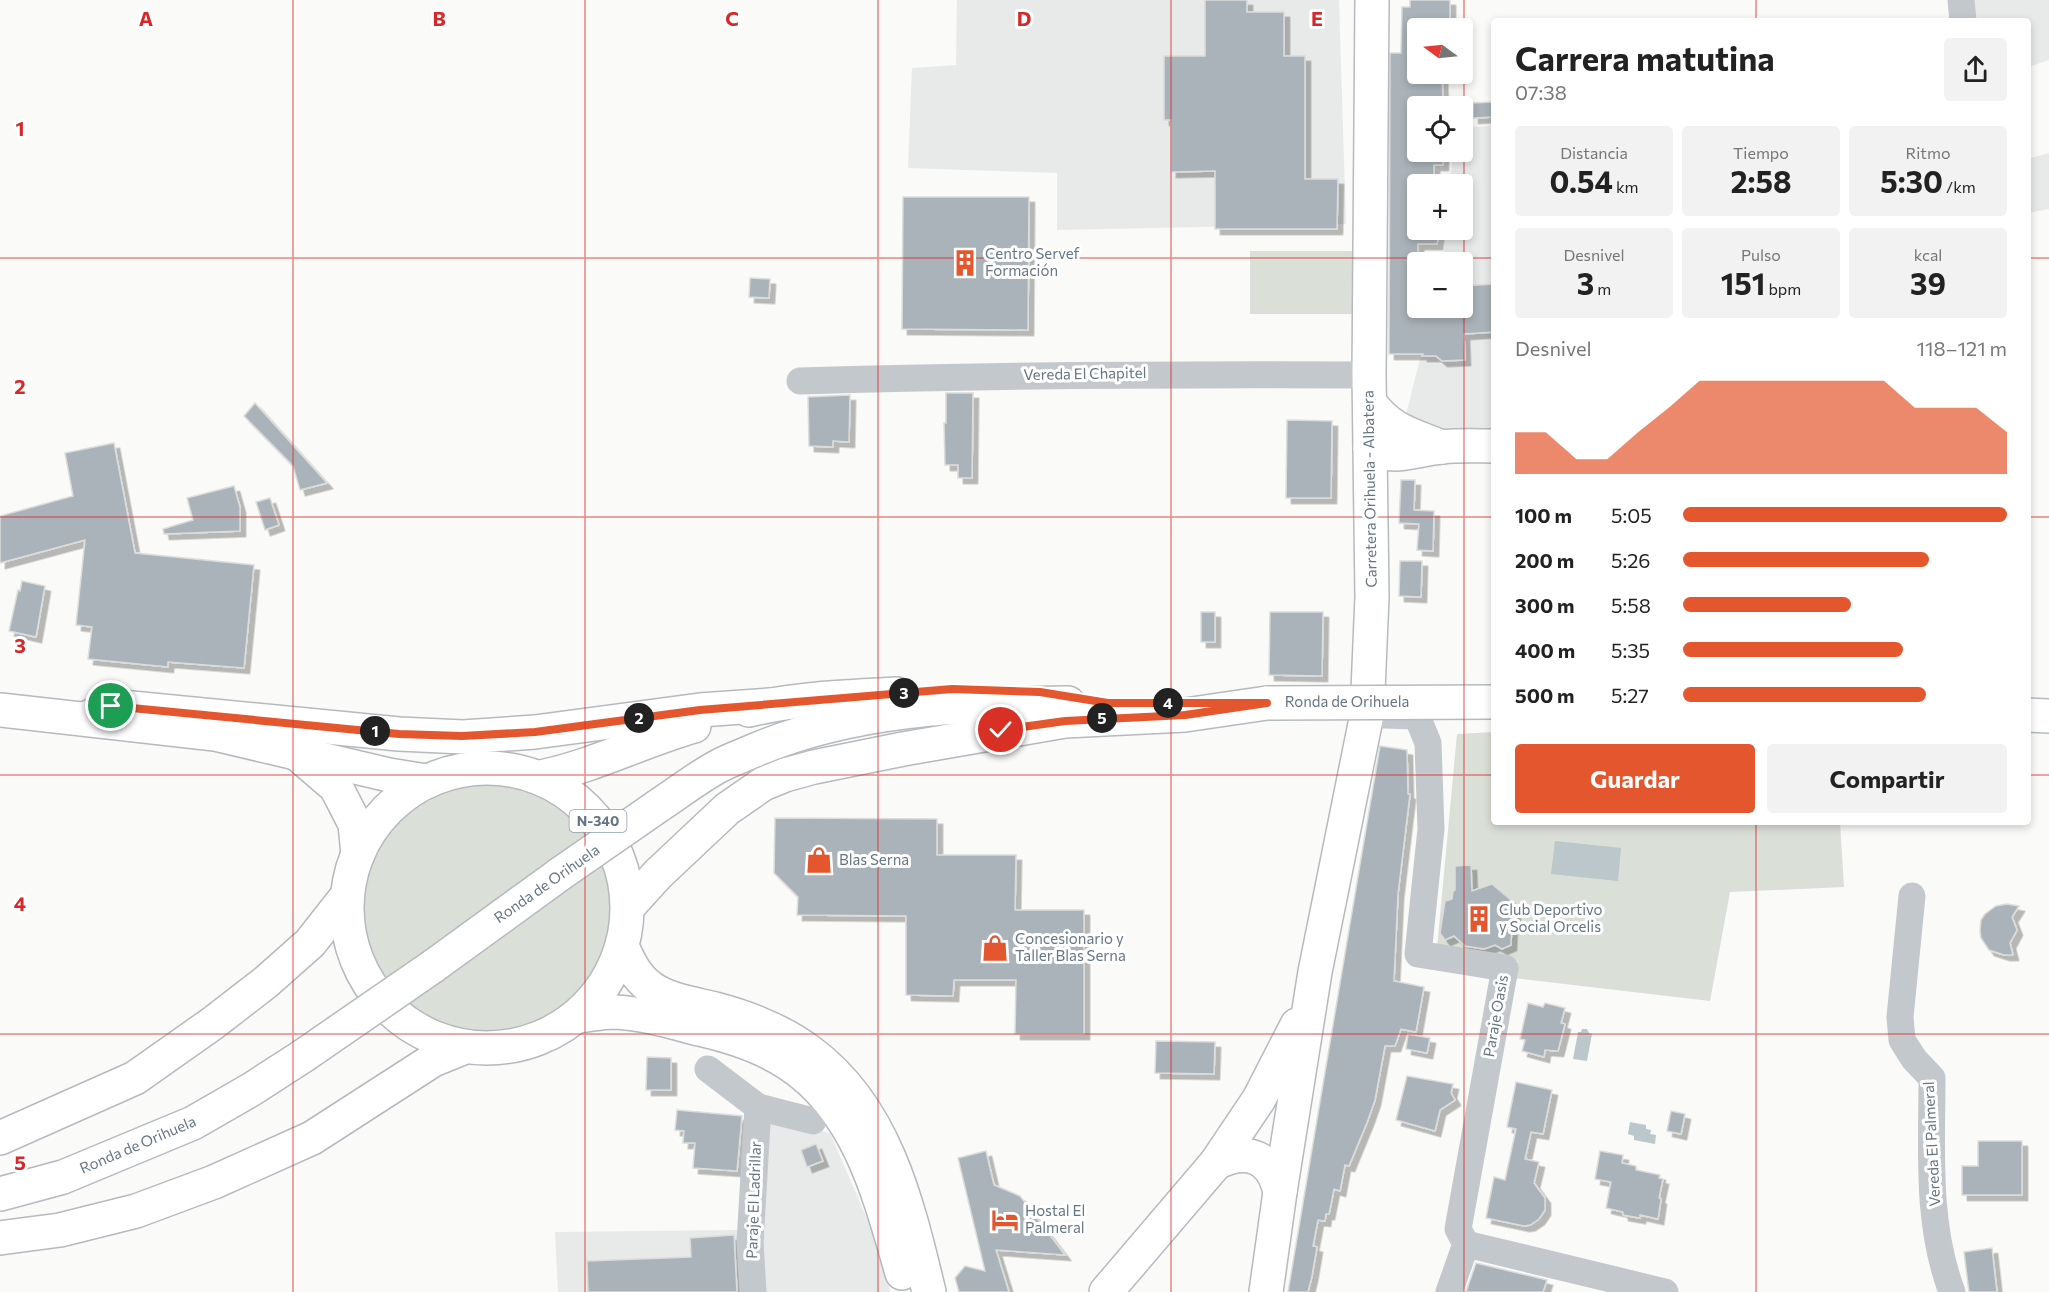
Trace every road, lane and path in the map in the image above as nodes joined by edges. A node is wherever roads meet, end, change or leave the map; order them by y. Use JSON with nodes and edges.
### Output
{"nodes":[{"id":1,"x":1372,"y":0,"type":"edge"},
{"id":2,"x":1961,"y":0,"type":"edge"},
{"id":3,"x":1963,"y":18,"type":"edge"},
{"id":4,"x":800,"y":381,"type":"dead end"},
{"id":5,"x":1369,"y":389,"type":"junction"},
{"id":6,"x":1491,"y":446,"type":"edge"},
{"id":7,"x":1442,"y":447,"type":"junction"},
{"id":8,"x":1370,"y":448,"type":"junction"},
{"id":9,"x":1371,"y":518,"type":"junction"},
{"id":10,"x":1491,"y":702,"type":"edge"},
{"id":11,"x":1108,"y":703,"type":"junction"},
{"id":12,"x":1267,"y":703,"type":"junction"},
{"id":13,"x":3,"y":704,"type":"edge"},
{"id":14,"x":770,"y":705,"type":"junction"},
{"id":15,"x":99,"y":712,"type":"junction"},
{"id":16,"x":1367,"y":714,"type":"junction"},
{"id":17,"x":2031,"y":715,"type":"edge"},
{"id":18,"x":2049,"y":716,"type":"edge"},
{"id":19,"x":297,"y":754,"type":"junction"},
{"id":20,"x":541,"y":777,"type":"junction"},
{"id":21,"x":426,"y":781,"type":"junction"},
{"id":22,"x":358,"y":854,"type":"junction"},
{"id":23,"x":347,"y":896,"type":"junction"},
{"id":24,"x":1912,"y":896,"type":"dead end"},
{"id":25,"x":628,"y":907,"type":"junction"},
{"id":26,"x":622,"y":946,"type":"junction"},
{"id":27,"x":1315,"y":972,"type":"junction"},
{"id":28,"x":577,"y":1016,"type":"junction"},
{"id":29,"x":465,"y":1047,"type":"junction"},
{"id":30,"x":708,"y":1069,"type":"dead end"},
{"id":31,"x":758,"y":1107,"type":"junction"},
{"id":32,"x":813,"y":1121,"type":"dead end"},
{"id":33,"x":0,"y":1138,"type":"edge"},
{"id":34,"x":1216,"y":1163,"type":"junction"},
{"id":35,"x":1280,"y":1192,"type":"junction"},
{"id":36,"x":0,"y":1194,"type":"edge"},
{"id":37,"x":0,"y":1238,"type":"edge"},
{"id":38,"x":1466,"y":1244,"type":"junction"},
{"id":39,"x":1564,"y":1280,"type":"edge"},
{"id":40,"x":753,"y":1292,"type":"edge"},
{"id":41,"x":907,"y":1292,"type":"edge"},
{"id":42,"x":929,"y":1292,"type":"edge"},
{"id":43,"x":1106,"y":1292,"type":"edge"},
{"id":44,"x":1266,"y":1292,"type":"edge"},
{"id":45,"x":1449,"y":1292,"type":"edge"},
{"id":46,"x":1665,"y":1292,"type":"edge"},
{"id":47,"x":1952,"y":1292,"type":"edge"}],
"edges":[{"from":1,"to":5,"type":"main road","name":"Carretera Orihuela - Albatera"},
{"from":2,"to":3,"type":"street"},
{"from":4,"to":5,"type":"street","name":"Vereda El Chapitel"},
{"from":5,"to":7,"type":"main road"},
{"from":5,"to":8,"type":"main road","name":"Carretera Orihuela - Albatera"},
{"from":6,"to":7,"type":"main road"},
{"from":7,"to":8,"type":"main road"},
{"from":7,"to":9,"type":"main road"},
{"from":8,"to":9,"type":"main road","name":"Carretera Orihuela - Albatera"},
{"from":9,"to":16,"type":"main road","name":"Carretera Orihuela - Albatera"},
{"from":10,"to":12,"type":"main road","name":"Ronda de Orihuela","bridge":true},
{"from":11,"to":12,"type":"main road","name":"Ronda de Orihuela"},
{"from":11,"to":14,"type":"main road"},
{"from":11,"to":36,"type":"main road","name":"Ronda de Orihuela","bridge":true},
{"from":12,"to":25,"type":"main road"},
{"from":13,"to":15,"type":"main road","number":"N-340"},
{"from":14,"to":15,"type":"main road"},
{"from":14,"to":20,"type":"main road"},
{"from":15,"to":19,"type":"main road","number":"N-340"},
{"from":16,"to":27,"type":"main road","name":"Carretera Orihuela - Albatera"},
{"from":16,"to":38,"type":"street","name":"Paraje Oasis"},
{"from":17,"to":18,"type":"main road"},
{"from":19,"to":21,"type":"main road","number":"N-340"},
{"from":19,"to":22,"type":"main road","number":"N-340"},
{"from":20,"to":21,"type":"main road","number":"N-340"},
{"from":20,"to":25,"type":"main road","number":"N-340"},
{"from":21,"to":22,"type":"main road","number":"N-340"},
{"from":22,"to":23,"type":"main road","number":"N-340"},
{"from":23,"to":29,"type":"main road","number":"N-340"},
{"from":23,"to":33,"type":"main road"},
{"from":24,"to":47,"type":"street","name":"Vereda El Palmeral"},
{"from":25,"to":26,"type":"main road","number":"N-340"},
{"from":26,"to":28,"type":"main road","number":"N-340"},
{"from":26,"to":42,"type":"main road"},
{"from":27,"to":34,"type":"main road"},
{"from":27,"to":35,"type":"main road"},
{"from":28,"to":29,"type":"main road","number":"N-340"},
{"from":28,"to":41,"type":"main road","number":"N-340"},
{"from":29,"to":37,"type":"main road"},
{"from":30,"to":31,"type":"street"},
{"from":31,"to":32,"type":"street"},
{"from":31,"to":40,"type":"street","name":"Paraje El Ladrillar"},
{"from":34,"to":35,"type":"main road"},
{"from":34,"to":43,"type":"main road"},
{"from":35,"to":44,"type":"main road"},
{"from":38,"to":39,"type":"street"},
{"from":38,"to":45,"type":"street"},
{"from":39,"to":46,"type":"street"}]}
